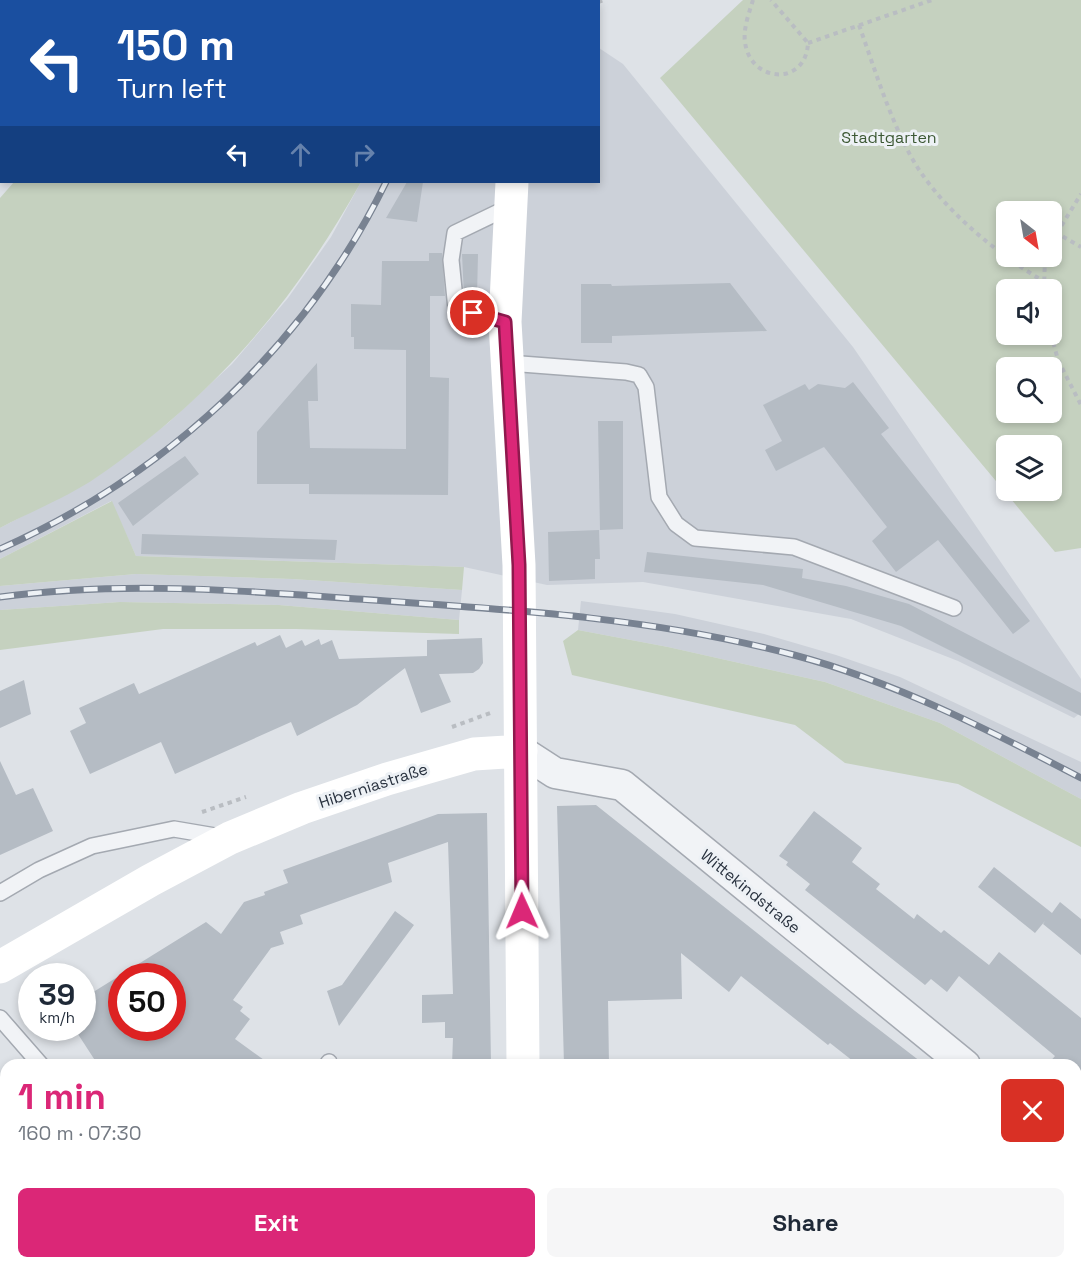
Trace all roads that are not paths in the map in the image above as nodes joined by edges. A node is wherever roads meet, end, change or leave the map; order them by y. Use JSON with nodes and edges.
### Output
{"nodes":[{"id":1,"x":511,"y":194,"type":"edge"},
{"id":2,"x":505,"y":322,"type":"junction"},
{"id":3,"x":508,"y":363,"type":"junction"},
{"id":4,"x":954,"y":608,"type":"dead end"},
{"id":5,"x":521,"y":751,"type":"junction"},
{"id":6,"x":230,"y":838,"type":"junction"},
{"id":7,"x":0,"y":893,"type":"edge"},
{"id":8,"x":0,"y":967,"type":"edge"},
{"id":9,"x":0,"y":1018,"type":"edge"},
{"id":10,"x":36,"y":1059,"type":"edge"},
{"id":11,"x":523,"y":1059,"type":"edge"},
{"id":12,"x":958,"y":1059,"type":"edge"}],
"edges":[{"from":1,"to":2,"type":"main road"},
{"from":1,"to":2,"type":"lane"},
{"from":2,"to":3,"type":"main road"},
{"from":3,"to":4,"type":"lane"},
{"from":3,"to":5,"type":"main road"},
{"from":5,"to":6,"type":"main road","name":"Hiberniastraße"},
{"from":5,"to":11,"type":"main road"},
{"from":5,"to":12,"type":"street","name":"Wittekindstraße"},
{"from":6,"to":7,"type":"lane"},
{"from":6,"to":8,"type":"main road","name":"Hiberniastraße"},
{"from":9,"to":10,"type":"lane"}]}
